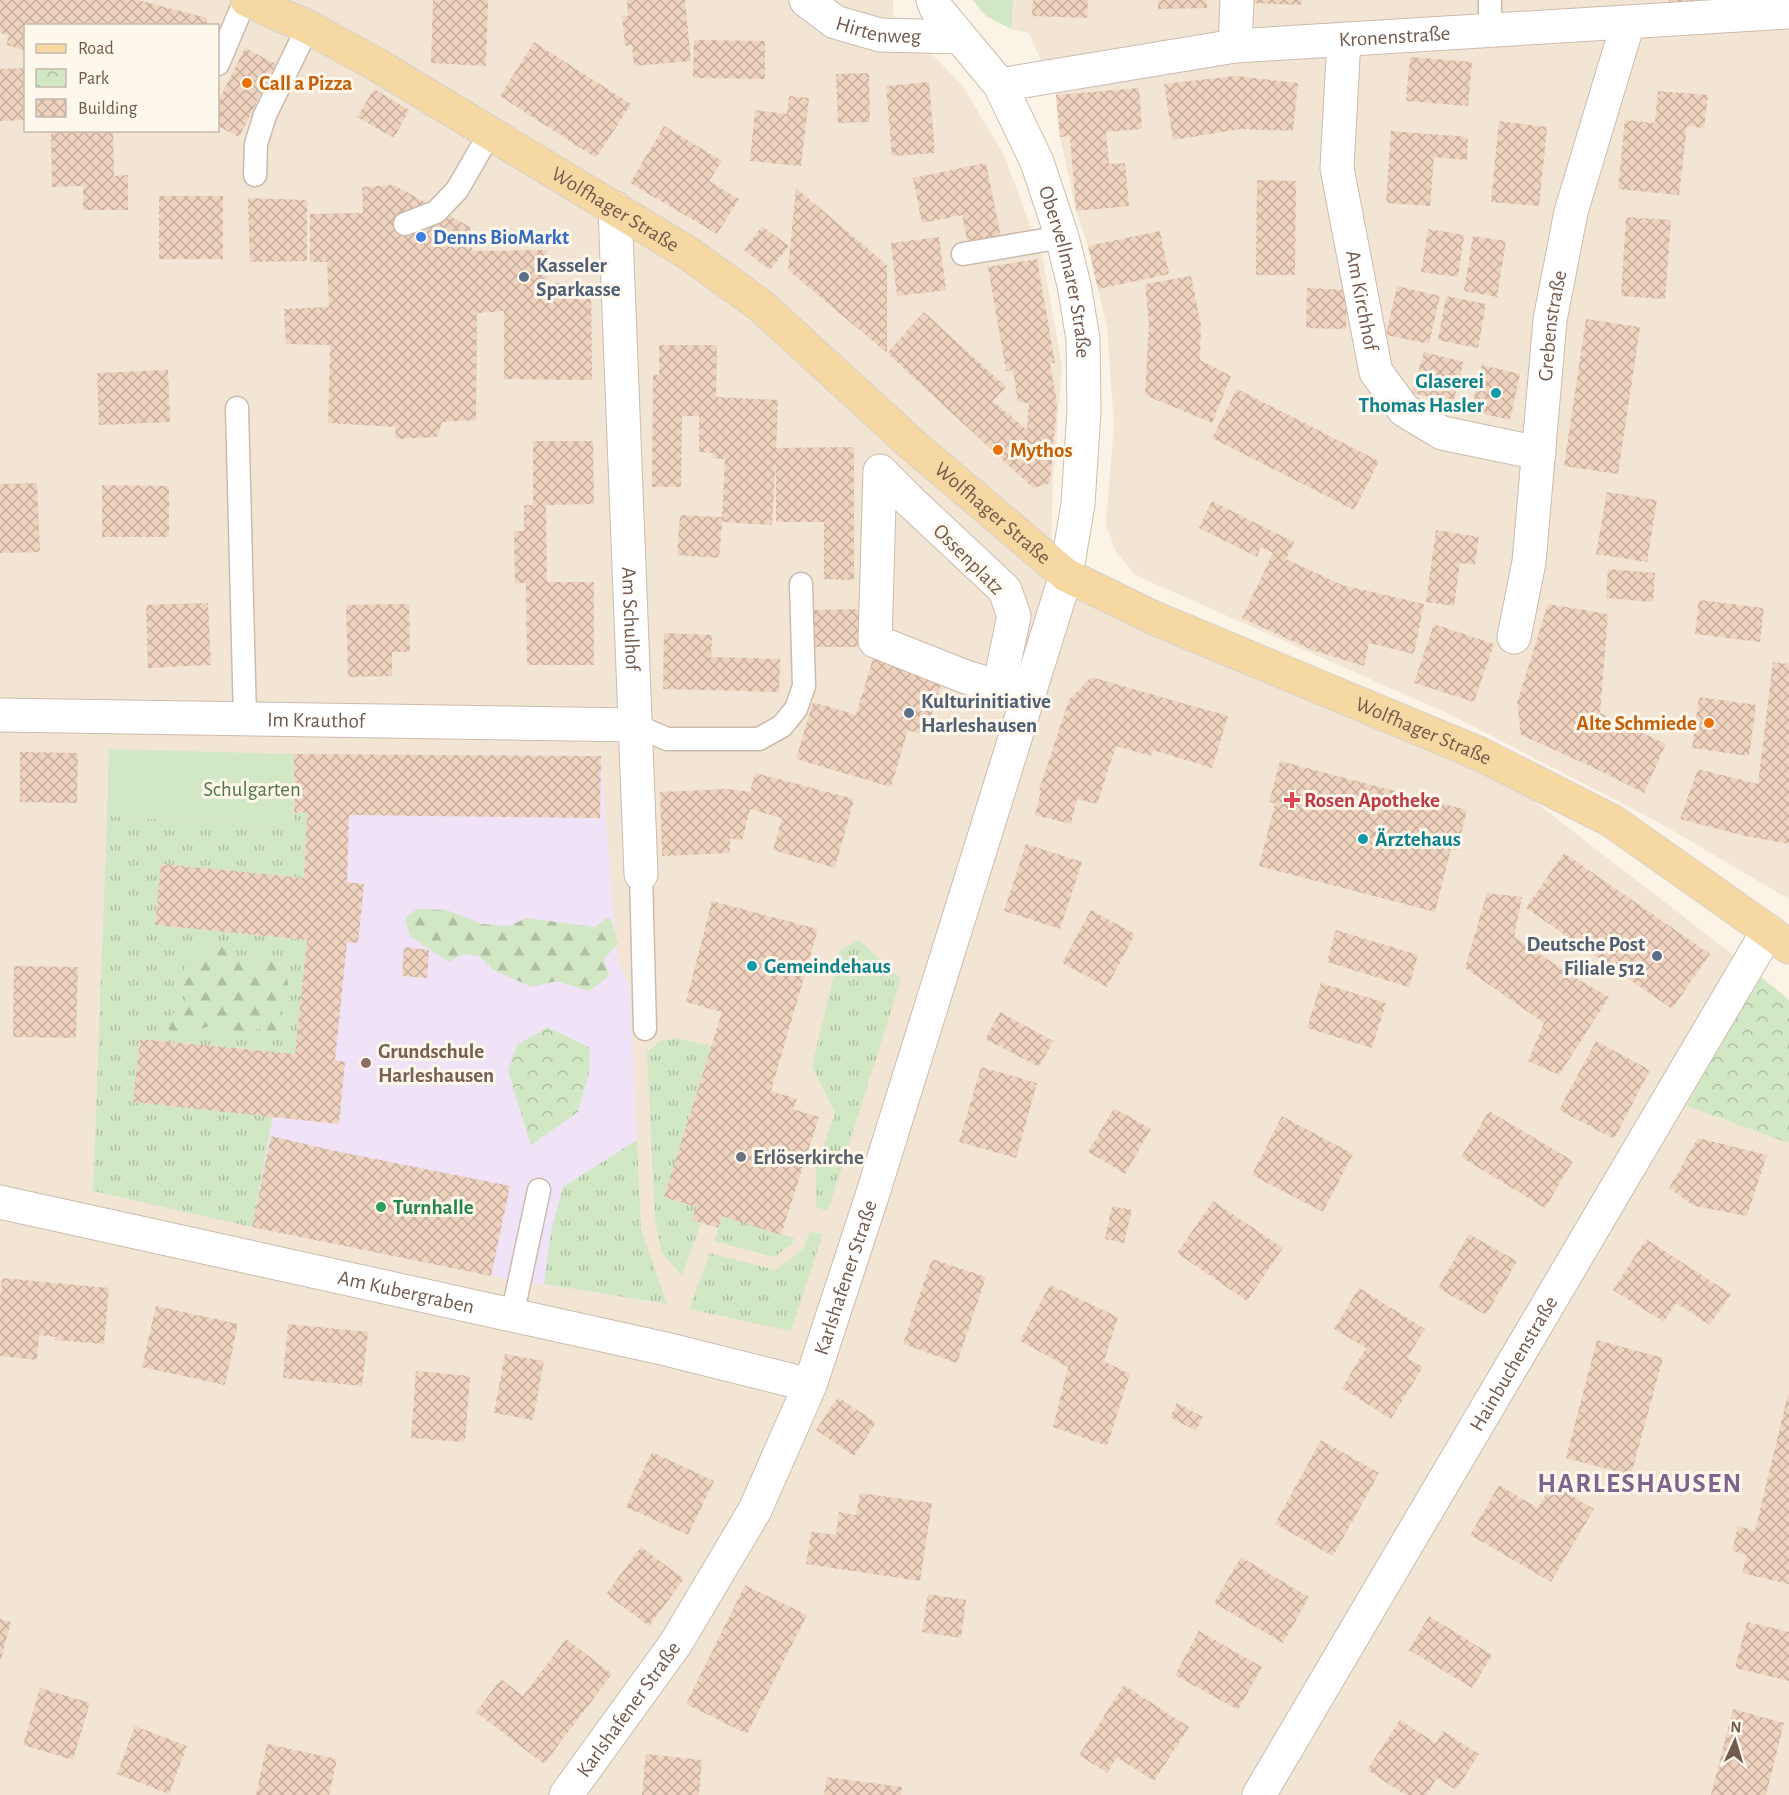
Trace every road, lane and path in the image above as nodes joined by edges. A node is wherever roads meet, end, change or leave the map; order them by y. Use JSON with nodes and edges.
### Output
{"nodes":[{"id":1,"x":246,"y":0,"type":"edge"},
{"id":2,"x":806,"y":0,"type":"edge"},
{"id":3,"x":933,"y":0,"type":"edge"},
{"id":4,"x":1237,"y":0,"type":"edge"},
{"id":5,"x":1739,"y":8,"type":"edge"},
{"id":6,"x":1789,"y":12,"type":"edge"},
{"id":7,"x":1490,"y":15,"type":"edge"},
{"id":8,"x":1628,"y":23,"type":"junction"},
{"id":9,"x":308,"y":27,"type":"junction"},
{"id":10,"x":960,"y":37,"type":"junction"},
{"id":11,"x":1344,"y":39,"type":"junction"},
{"id":12,"x":1235,"y":46,"type":"junction"},
{"id":13,"x":219,"y":61,"type":"edge"},
{"id":14,"x":1000,"y":84,"type":"junction"},
{"id":15,"x":490,"y":133,"type":"junction"},
{"id":16,"x":255,"y":175,"type":"dead end"},
{"id":17,"x":615,"y":208,"type":"junction"},
{"id":18,"x":405,"y":224,"type":"dead end"},
{"id":19,"x":1062,"y":237,"type":"junction"},
{"id":20,"x":963,"y":254,"type":"dead end"},
{"id":21,"x":237,"y":408,"type":"dead end"},
{"id":22,"x":1539,"y":453,"type":"junction"},
{"id":23,"x":880,"y":471,"type":"joint"},
{"id":24,"x":1066,"y":575,"type":"junction"},
{"id":25,"x":801,"y":584,"type":"dead end"},
{"id":26,"x":1514,"y":637,"type":"dead end"},
{"id":27,"x":0,"y":715,"type":"edge"},
{"id":28,"x":245,"y":719,"type":"junction"},
{"id":29,"x":634,"y":724,"type":"junction"},
{"id":30,"x":641,"y":874,"type":"joint"},
{"id":31,"x":1779,"y":939,"type":"edge"},
{"id":32,"x":645,"y":1029,"type":"dead end"},
{"id":33,"x":539,"y":1190,"type":"dead end"},
{"id":34,"x":0,"y":1202,"type":"edge"},
{"id":35,"x":512,"y":1316,"type":"junction"},
{"id":36,"x":810,"y":1385,"type":"junction"},
{"id":37,"x":566,"y":1795,"type":"edge"},
{"id":38,"x":1259,"y":1795,"type":"edge"}],
"edges":[{"from":1,"to":9,"type":"main road","name":"Wolfhager Straße"},
{"from":1,"to":13,"type":"lane"},
{"from":2,"to":10,"type":"street","name":"Hirtenweg"},
{"from":3,"to":10,"type":"street","name":"Obervellmarer Straße"},
{"from":4,"to":12,"type":"street"},
{"from":5,"to":6,"type":"street","name":"Kronenstraße"},
{"from":5,"to":8,"type":"street","name":"Kronenstraße"},
{"from":7,"to":8,"type":"street","name":"Kronenstraße"},
{"from":7,"to":11,"type":"street","name":"Kronenstraße"},
{"from":8,"to":22,"type":"street","name":"Grebenstraße"},
{"from":9,"to":15,"type":"main road","name":"Wolfhager Straße"},
{"from":9,"to":16,"type":"lane"},
{"from":10,"to":14,"type":"street","name":"Obervellmarer Straße"},
{"from":11,"to":12,"type":"street","name":"Kronenstraße"},
{"from":11,"to":22,"type":"street","name":"Am Kirchhof"},
{"from":12,"to":14,"type":"street","name":"Kronenstraße"},
{"from":14,"to":19,"type":"street","name":"Obervellmarer Straße"},
{"from":15,"to":17,"type":"main road","name":"Wolfhager Straße"},
{"from":15,"to":18,"type":"lane"},
{"from":17,"to":24,"type":"main road","name":"Wolfhager Straße"},
{"from":17,"to":29,"type":"street","name":"Am Schulhof"},
{"from":19,"to":20,"type":"lane"},
{"from":19,"to":24,"type":"street","name":"Obervellmarer Straße"},
{"from":21,"to":28,"type":"lane"},
{"from":22,"to":26,"type":"street","name":"Grebenstraße"},
{"from":23,"to":23,"type":"street","name":"Ossenplatz"},
{"from":24,"to":31,"type":"main road","name":"Wolfhager Straße"},
{"from":24,"to":36,"type":"street","name":"Karlshafener Straße"},
{"from":25,"to":29,"type":"lane"},
{"from":27,"to":28,"type":"street","name":"Im Krauthof"},
{"from":28,"to":29,"type":"street","name":"Im Krauthof"},
{"from":29,"to":30,"type":"street","name":"Am Schulhof"},
{"from":30,"to":32,"type":"lane","name":"Am Schulhof"},
{"from":31,"to":38,"type":"street","name":"Hainbuchenstraße"},
{"from":33,"to":35,"type":"lane"},
{"from":34,"to":35,"type":"street","name":"Am Kubergraben"},
{"from":35,"to":36,"type":"street","name":"Am Kubergraben"},
{"from":36,"to":37,"type":"street","name":"Karlshafener Straße"}]}
